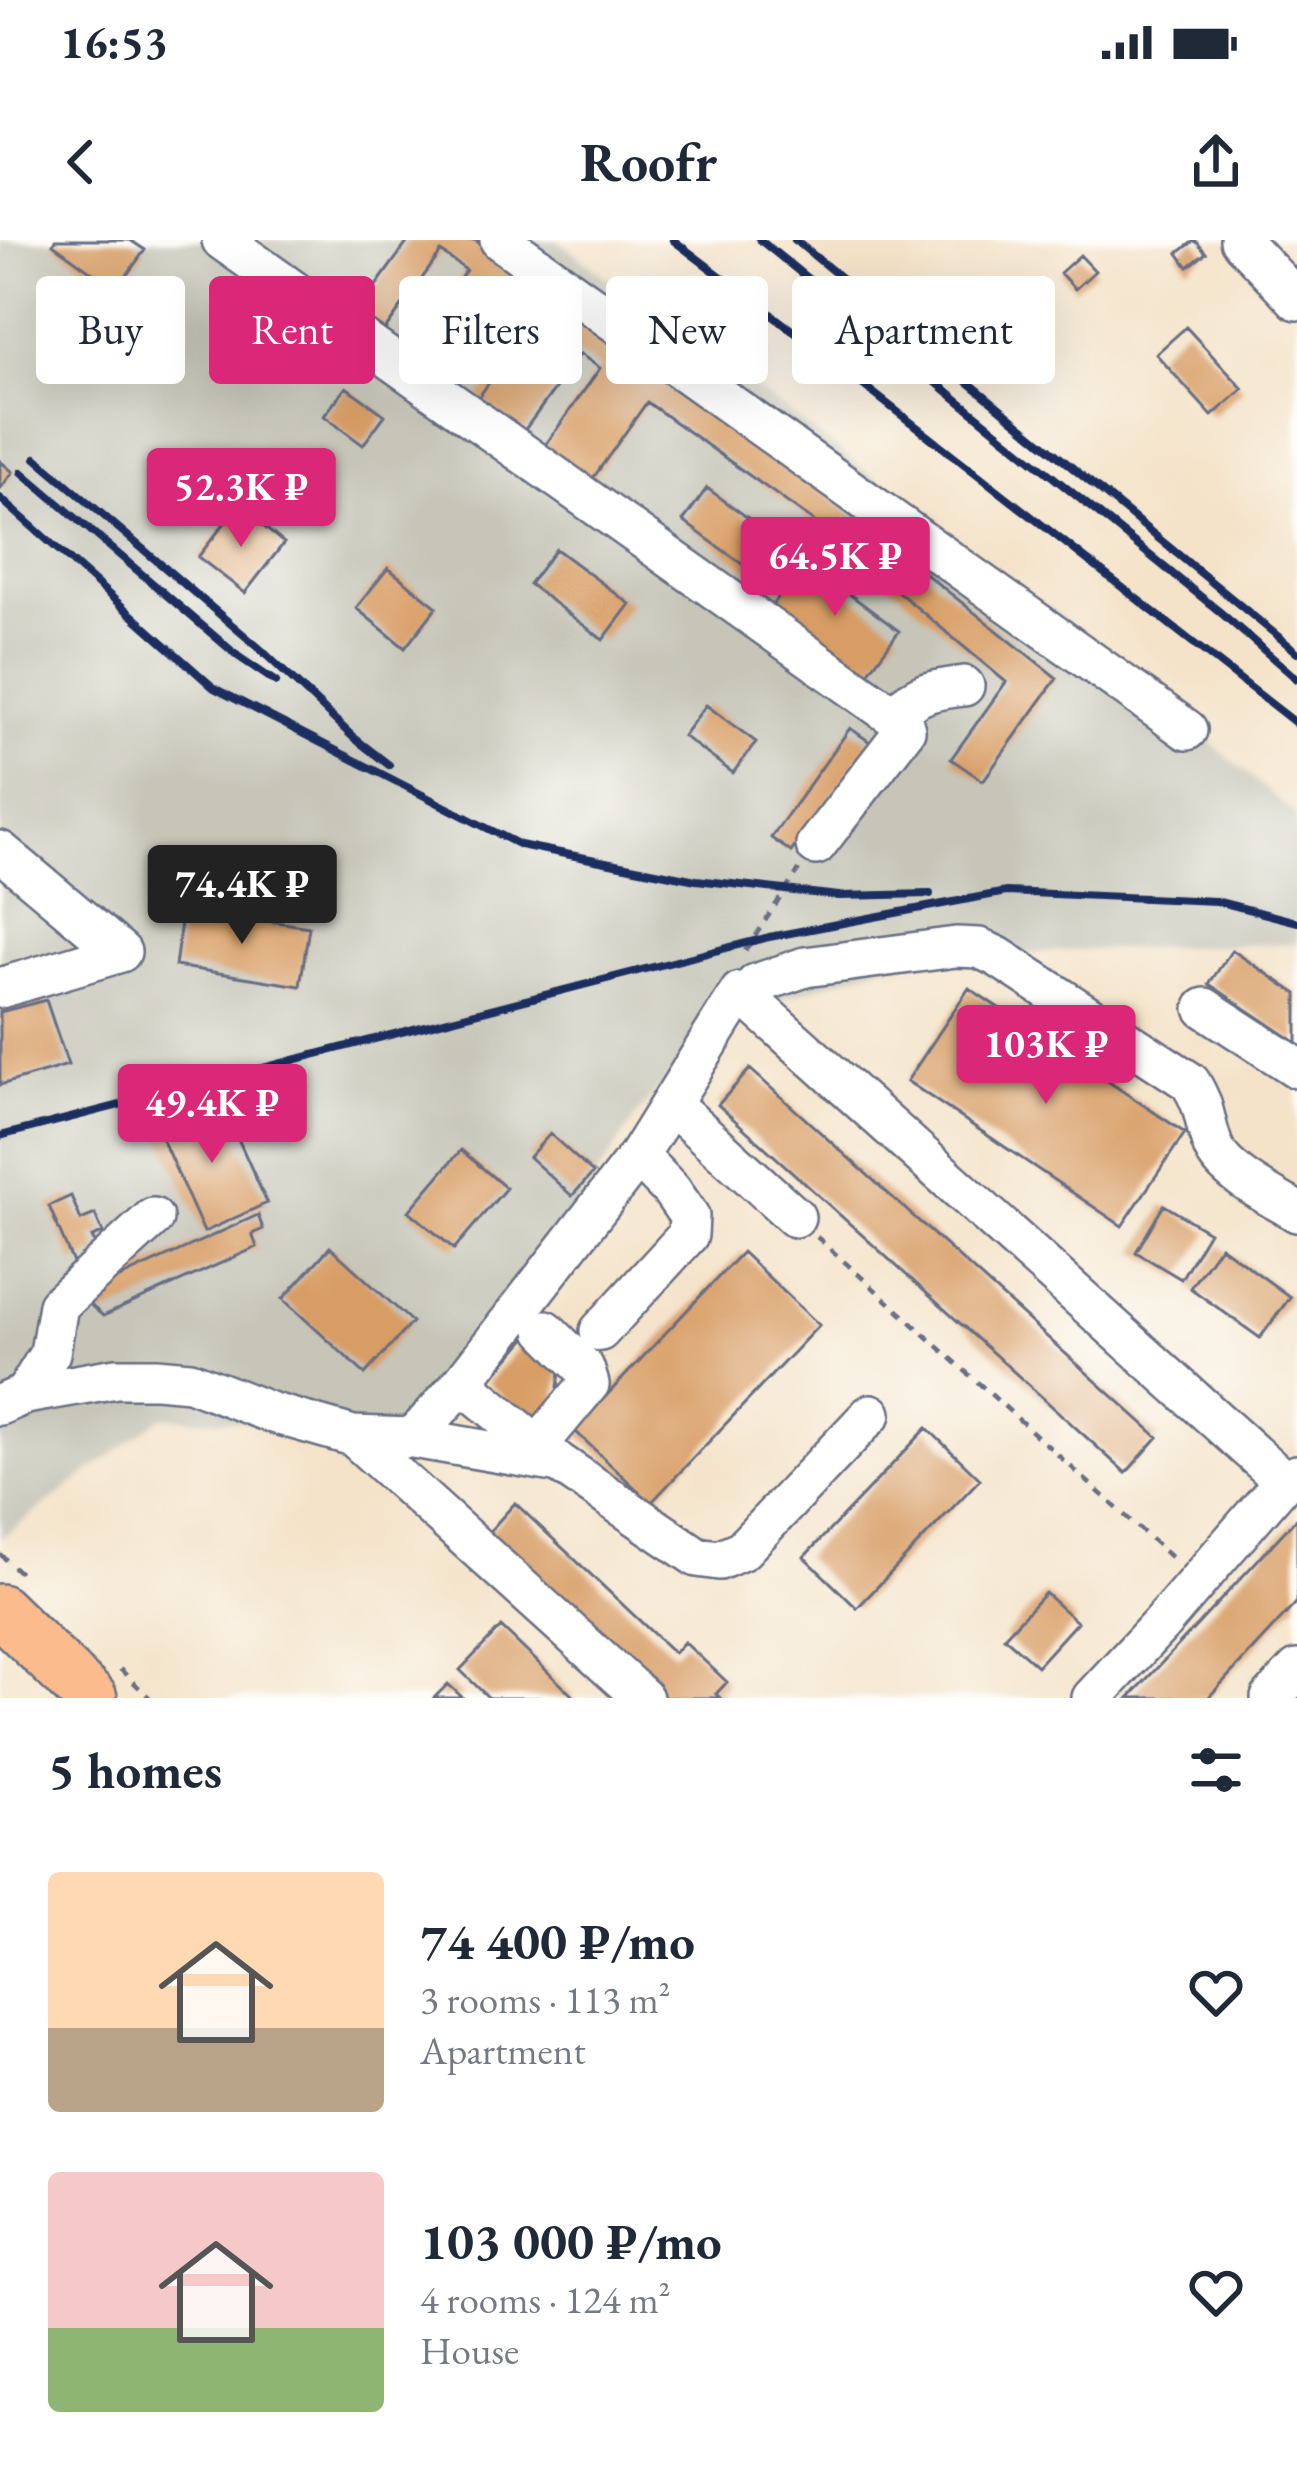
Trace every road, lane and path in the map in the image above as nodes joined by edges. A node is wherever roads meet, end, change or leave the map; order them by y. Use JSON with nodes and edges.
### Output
{"nodes":[{"id":1,"x":222,"y":240,"type":"edge"},
{"id":2,"x":500,"y":240,"type":"edge"},
{"id":3,"x":1240,"y":240,"type":"edge"},
{"id":4,"x":1297,"y":299,"type":"edge"},
{"id":5,"x":964,"y":686,"type":"dead end"},
{"id":6,"x":893,"y":716,"type":"junction"},
{"id":7,"x":1187,"y":730,"type":"dead end"},
{"id":8,"x":816,"y":845,"type":"joint"},
{"id":9,"x":0,"y":851,"type":"edge"},
{"id":10,"x":0,"y":988,"type":"edge"},
{"id":11,"x":748,"y":988,"type":"junction"},
{"id":12,"x":1204,"y":1008,"type":"dead end"},
{"id":13,"x":1297,"y":1068,"type":"edge"},
{"id":14,"x":672,"y":1105,"type":"junction"},
{"id":15,"x":638,"y":1156,"type":"junction"},
{"id":16,"x":1297,"y":1212,"type":"edge"},
{"id":17,"x":795,"y":1216,"type":"joint"},
{"id":18,"x":152,"y":1218,"type":"dead end"},
{"id":19,"x":545,"y":1330,"type":"dead end"},
{"id":20,"x":600,"y":1331,"type":"dead end"},
{"id":21,"x":462,"y":1383,"type":"junction"},
{"id":22,"x":13,"y":1399,"type":"edge"},
{"id":23,"x":871,"y":1414,"type":"dead end"},
{"id":24,"x":352,"y":1436,"type":"junction"},
{"id":25,"x":413,"y":1438,"type":"junction"},
{"id":26,"x":549,"y":1454,"type":"junction"},
{"id":27,"x":1291,"y":1478,"type":"edge"},
{"id":28,"x":1198,"y":1582,"type":"junction"},
{"id":29,"x":0,"y":1610,"type":"edge"},
{"id":30,"x":1297,"y":1670,"type":"edge"},
{"id":31,"x":627,"y":1690,"type":"edge"},
{"id":32,"x":91,"y":1698,"type":"edge"},
{"id":33,"x":1092,"y":1698,"type":"edge"},
{"id":34,"x":1271,"y":1698,"type":"edge"}],
"edges":[{"from":1,"to":6,"type":"street"},
{"from":2,"to":7,"type":"street"},
{"from":3,"to":4,"type":"street"},
{"from":5,"to":6,"type":"street"},
{"from":6,"to":8,"type":"street"},
{"from":8,"to":11,"type":"path"},
{"from":9,"to":10,"type":"street"},
{"from":11,"to":14,"type":"street"},
{"from":11,"to":16,"type":"street"},
{"from":11,"to":27,"type":"street"},
{"from":12,"to":13,"type":"street"},
{"from":14,"to":15,"type":"street"},
{"from":14,"to":17,"type":"street"},
{"from":15,"to":20,"type":"street"},
{"from":15,"to":21,"type":"street"},
{"from":17,"to":28,"type":"path"},
{"from":18,"to":22,"type":"street"},
{"from":19,"to":26,"type":"street"},
{"from":21,"to":25,"type":"street"},
{"from":21,"to":26,"type":"street"},
{"from":22,"to":24,"type":"street"},
{"from":23,"to":26,"type":"street"},
{"from":24,"to":25,"type":"street"},
{"from":24,"to":31,"type":"street"},
{"from":25,"to":26,"type":"street"},
{"from":27,"to":28,"type":"street"},
{"from":28,"to":33,"type":"street"},
{"from":29,"to":32,"type":"main road"},
{"from":30,"to":34,"type":"street"}]}
